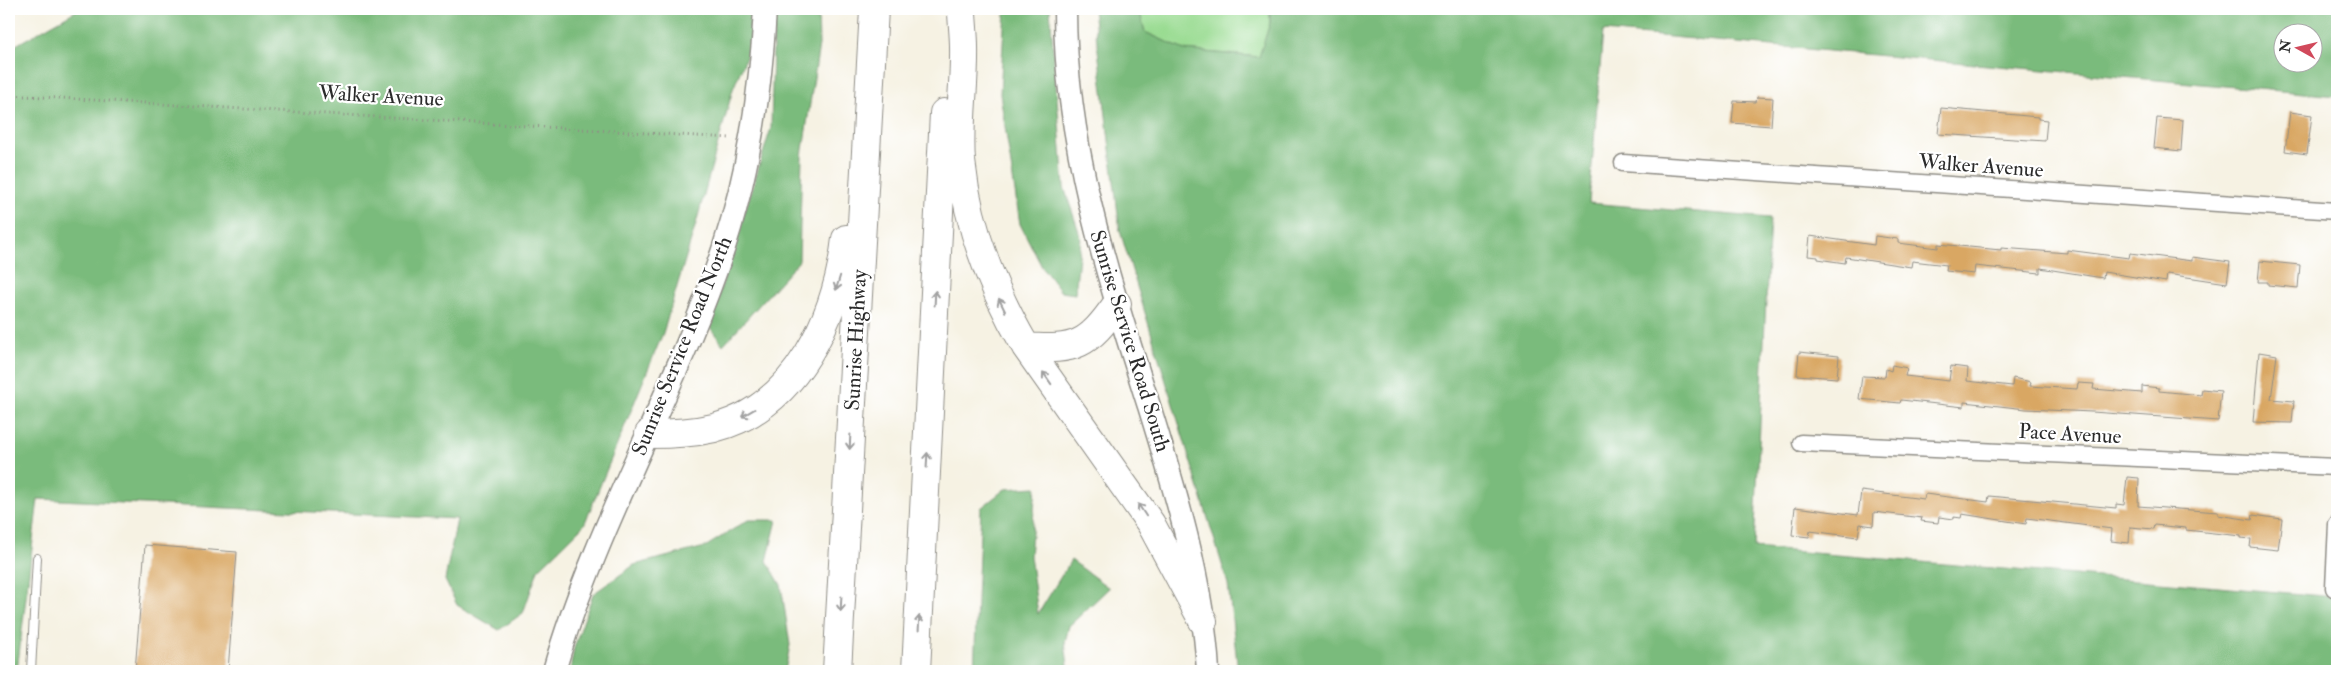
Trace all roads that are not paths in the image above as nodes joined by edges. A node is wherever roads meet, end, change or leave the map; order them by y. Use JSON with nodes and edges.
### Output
{"nodes":[{"id":1,"x":765,"y":9,"type":"edge"},
{"id":2,"x":874,"y":9,"type":"edge"},
{"id":3,"x":950,"y":9,"type":"edge"},
{"id":4,"x":962,"y":9,"type":"edge"},
{"id":5,"x":1065,"y":9,"type":"edge"},
{"id":6,"x":1623,"y":164,"type":"dead end"},
{"id":7,"x":2337,"y":210,"type":"edge"},
{"id":8,"x":1117,"y":304,"type":"junction"},
{"id":9,"x":1026,"y":347,"type":"junction"},
{"id":10,"x":649,"y":434,"type":"junction"},
{"id":11,"x":1801,"y":443,"type":"dead end"},
{"id":12,"x":2337,"y":467,"type":"edge"},
{"id":13,"x":2337,"y":524,"type":"edge"},
{"id":14,"x":37,"y":558,"type":"dead end"},
{"id":15,"x":2334,"y":588,"type":"dead end"},
{"id":16,"x":1203,"y":621,"type":"junction"},
{"id":17,"x":31,"y":671,"type":"edge"},
{"id":18,"x":554,"y":671,"type":"edge"},
{"id":19,"x":837,"y":671,"type":"edge"},
{"id":20,"x":916,"y":671,"type":"edge"},
{"id":21,"x":1208,"y":671,"type":"edge"}],
"edges":[{"from":1,"to":10,"type":"street","name":"Sunrise Service Road North"},
{"from":2,"to":10,"type":"highway","one_way":true},
{"from":2,"to":19,"type":"highway","name":"Sunrise Highway","one_way":true},
{"from":20,"to":3,"type":"highway","one_way":true},
{"from":9,"to":4,"type":"highway","one_way":true},
{"from":5,"to":8,"type":"street","name":"Sunrise Service Road South"},
{"from":6,"to":7,"type":"street","name":"Walker Avenue"},
{"from":8,"to":9,"type":"highway"},
{"from":8,"to":16,"type":"street","name":"Sunrise Service Road South"},
{"from":16,"to":9,"type":"highway","one_way":true},
{"from":10,"to":18,"type":"street","name":"Sunrise Service Road North"},
{"from":11,"to":12,"type":"street","name":"Pace Avenue"},
{"from":13,"to":15,"type":"street"},
{"from":14,"to":17,"type":"lane"},
{"from":16,"to":21,"type":"street","name":"Sunrise Service Road South"}]}
